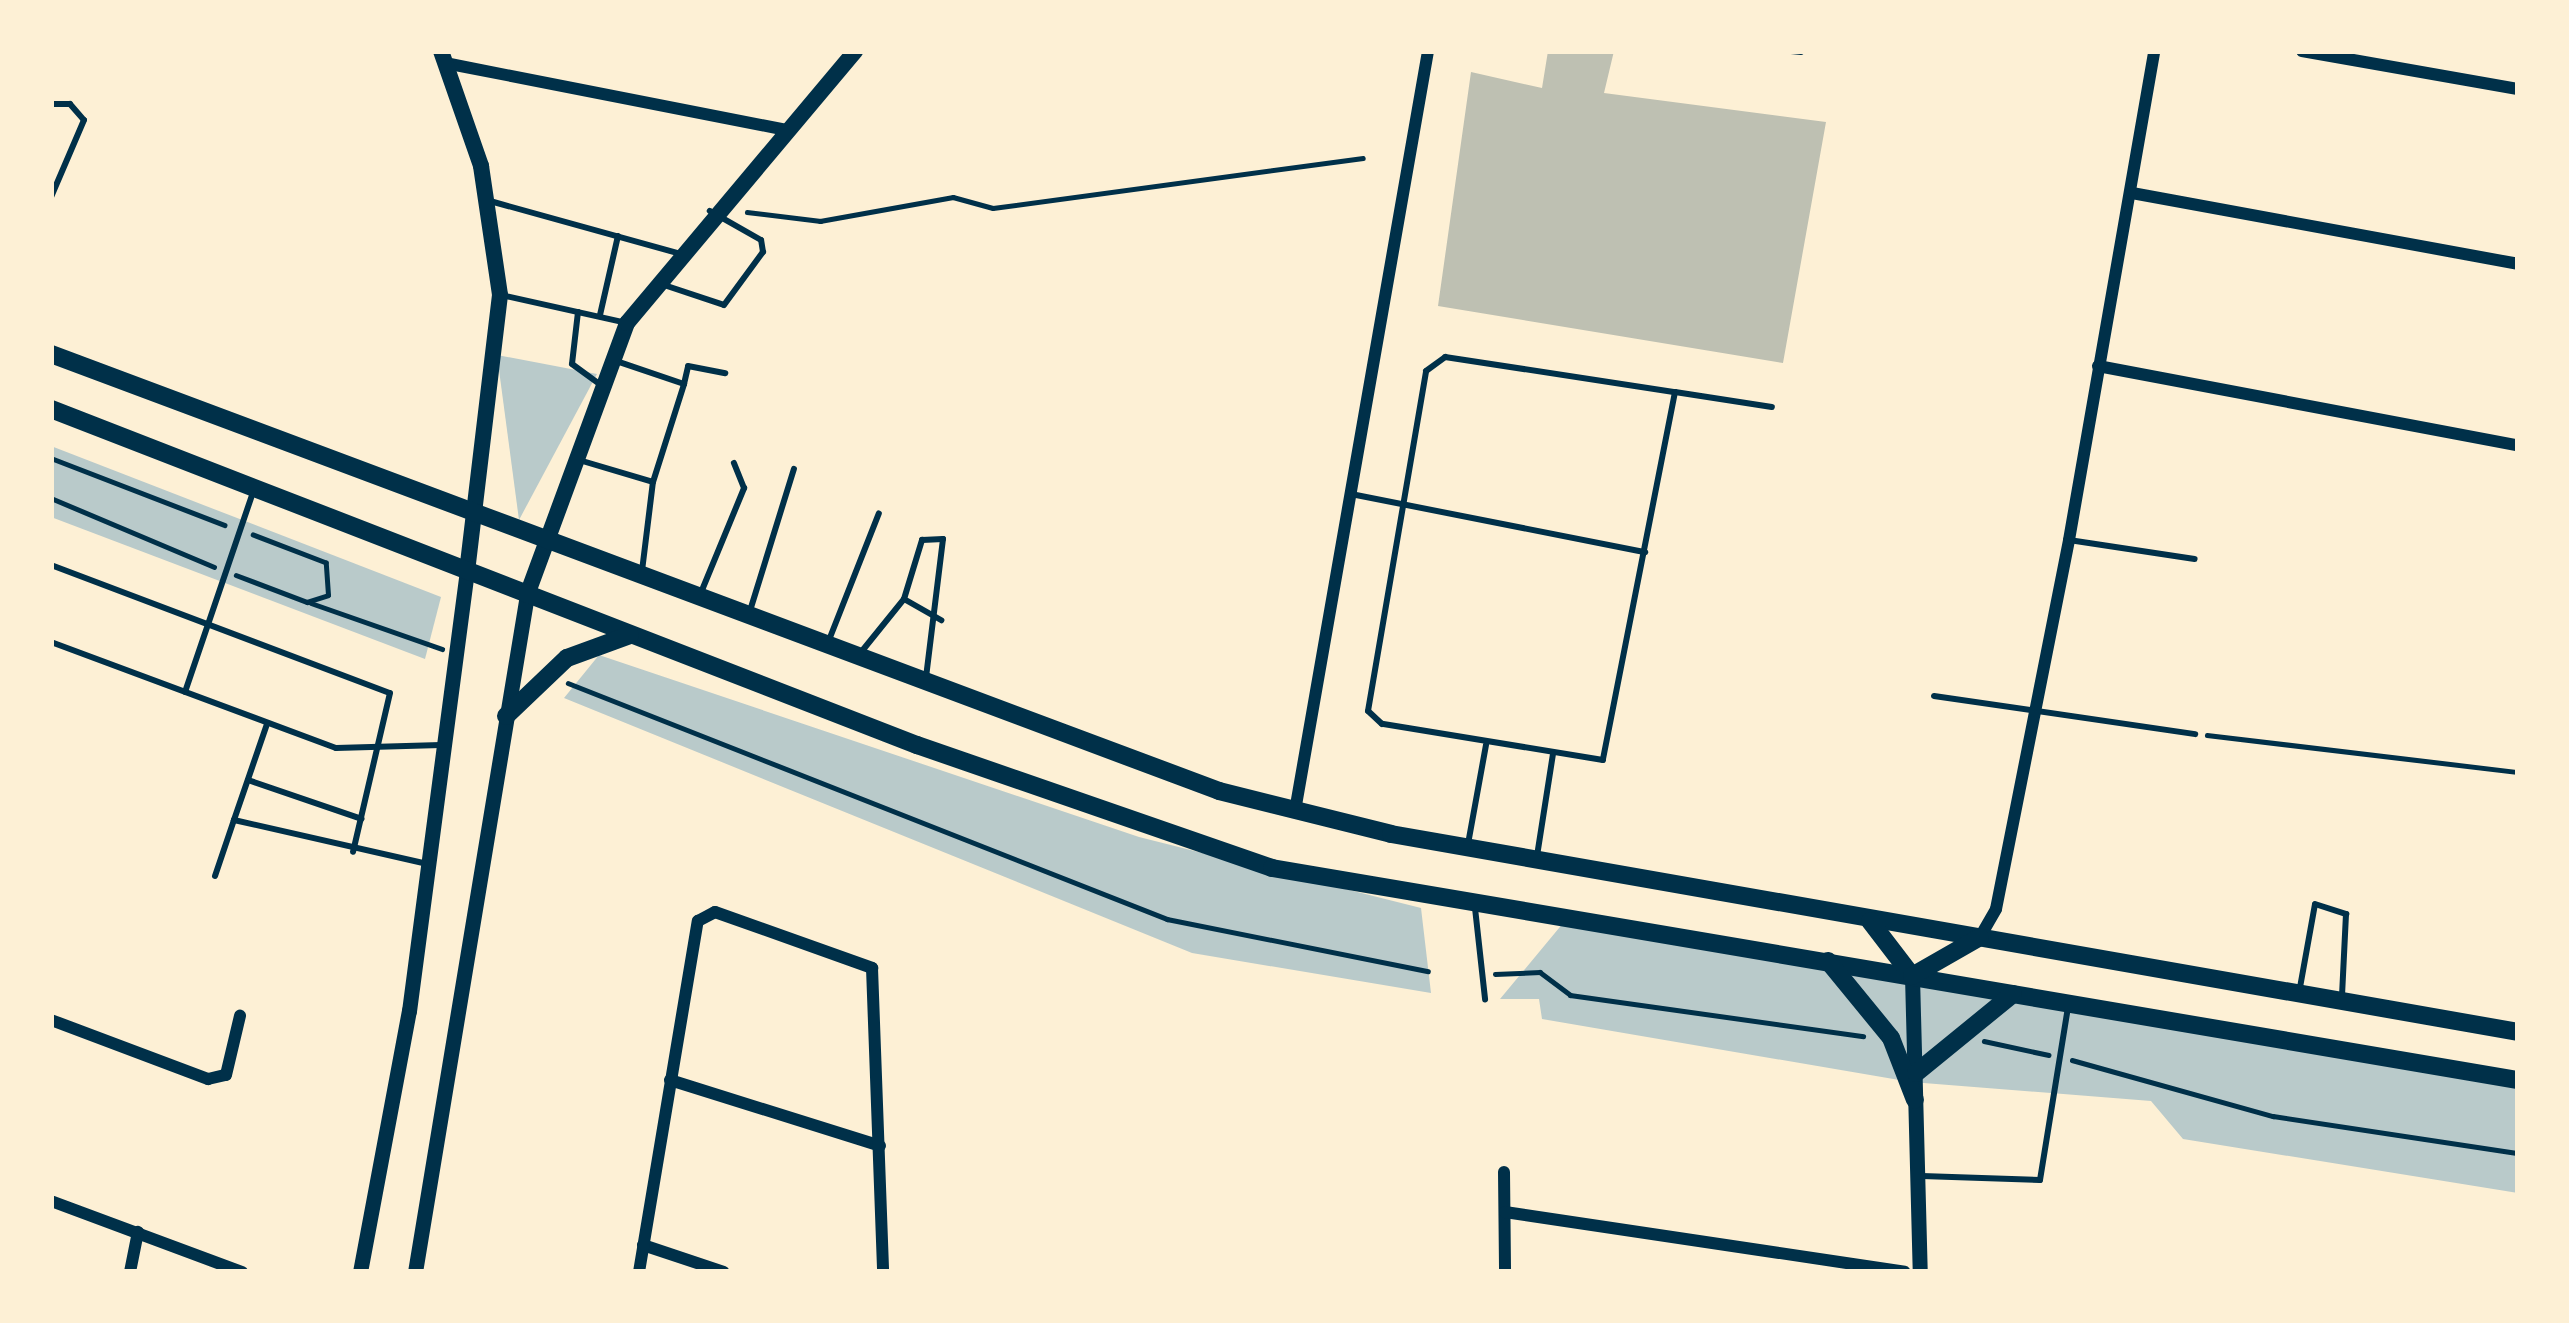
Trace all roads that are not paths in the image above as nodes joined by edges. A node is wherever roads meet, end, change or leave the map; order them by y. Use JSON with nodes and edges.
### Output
{"nodes":[{"id":1,"x":855,"y":51,"type":"edge"},
{"id":2,"x":1428,"y":51,"type":"edge"},
{"id":3,"x":1791,"y":51,"type":"edge"},
{"id":4,"x":2154,"y":51,"type":"edge"},
{"id":5,"x":2302,"y":51,"type":"edge"},
{"id":6,"x":1801,"y":52,"type":"edge"},
{"id":7,"x":443,"y":57,"type":"edge"},
{"id":8,"x":2518,"y":89,"type":"edge"},
{"id":9,"x":51,"y":104,"type":"edge"},
{"id":10,"x":786,"y":130,"type":"junction"},
{"id":11,"x":2132,"y":193,"type":"junction"},
{"id":12,"x":51,"y":197,"type":"edge"},
{"id":13,"x":485,"y":200,"type":"junction"},
{"id":14,"x":711,"y":209,"type":"junction"},
{"id":15,"x":618,"y":236,"type":"junction"},
{"id":16,"x":677,"y":253,"type":"junction"},
{"id":17,"x":2518,"y":264,"type":"edge"},
{"id":18,"x":655,"y":281,"type":"junction"},
{"id":19,"x":500,"y":295,"type":"junction"},
{"id":20,"x":578,"y":312,"type":"junction"},
{"id":21,"x":600,"y":317,"type":"junction"},
{"id":22,"x":627,"y":323,"type":"junction"},
{"id":23,"x":51,"y":355,"type":"edge"},
{"id":24,"x":610,"y":359,"type":"junction"},
{"id":25,"x":2098,"y":366,"type":"junction"},
{"id":26,"x":725,"y":373,"type":"dead end"},
{"id":27,"x":598,"y":383,"type":"junction"},
{"id":28,"x":684,"y":384,"type":"junction"},
{"id":29,"x":1675,"y":392,"type":"junction"},
{"id":30,"x":1772,"y":407,"type":"dead end"},
{"id":31,"x":51,"y":409,"type":"edge"},
{"id":32,"x":2518,"y":445,"type":"edge"},
{"id":33,"x":570,"y":458,"type":"junction"},
{"id":34,"x":734,"y":463,"type":"dead end"},
{"id":35,"x":794,"y":469,"type":"dead end"},
{"id":36,"x":653,"y":482,"type":"junction"},
{"id":37,"x":255,"y":485,"type":"junction"},
{"id":38,"x":1351,"y":494,"type":"junction"},
{"id":39,"x":1404,"y":504,"type":"junction"},
{"id":40,"x":478,"y":511,"type":"junction"},
{"id":41,"x":879,"y":513,"type":"dead end"},
{"id":42,"x":542,"y":535,"type":"junction"},
{"id":43,"x":2069,"y":539,"type":"junction"},
{"id":44,"x":1645,"y":552,"type":"junction"},
{"id":45,"x":2195,"y":559,"type":"dead end"},
{"id":46,"x":51,"y":566,"type":"edge"},
{"id":47,"x":467,"y":572,"type":"junction"},
{"id":48,"x":641,"y":574,"type":"junction"},
{"id":49,"x":527,"y":595,"type":"junction"},
{"id":50,"x":698,"y":598,"type":"junction"},
{"id":51,"x":904,"y":599,"type":"junction"},
{"id":52,"x":748,"y":618,"type":"junction"},
{"id":53,"x":941,"y":620,"type":"junction"},
{"id":54,"x":210,"y":623,"type":"junction"},
{"id":55,"x":631,"y":635,"type":"junction"},
{"id":56,"x":51,"y":642,"type":"edge"},
{"id":57,"x":826,"y":649,"type":"junction"},
{"id":58,"x":855,"y":661,"type":"junction"},
{"id":59,"x":924,"y":687,"type":"junction"},
{"id":60,"x":185,"y":692,"type":"junction"},
{"id":61,"x":1934,"y":696,"type":"dead end"},
{"id":62,"x":2035,"y":712,"type":"junction"},
{"id":63,"x":506,"y":716,"type":"junction"},
{"id":64,"x":266,"y":724,"type":"junction"},
{"id":65,"x":2195,"y":734,"type":"road end"},
{"id":66,"x":1487,"y":743,"type":"junction"},
{"id":67,"x":441,"y":745,"type":"junction"},
{"id":68,"x":383,"y":748,"type":"junction"},
{"id":69,"x":1552,"y":754,"type":"junction"},
{"id":70,"x":248,"y":780,"type":"junction"},
{"id":71,"x":1295,"y":811,"type":"junction"},
{"id":72,"x":362,"y":819,"type":"junction"},
{"id":73,"x":234,"y":820,"type":"junction"},
{"id":74,"x":1467,"y":847,"type":"junction"},
{"id":75,"x":353,"y":852,"type":"junction"},
{"id":76,"x":1537,"y":859,"type":"junction"},
{"id":77,"x":427,"y":864,"type":"junction"},
{"id":78,"x":215,"y":876,"type":"dead end"},
{"id":79,"x":1474,"y":905,"type":"junction"},
{"id":80,"x":1870,"y":921,"type":"junction"},
{"id":81,"x":1980,"y":937,"type":"junction"},
{"id":82,"x":1828,"y":961,"type":"junction"},
{"id":83,"x":1912,"y":976,"type":"junction"},
{"id":84,"x":2299,"y":993,"type":"junction"},
{"id":85,"x":2013,"y":994,"type":"junction"},
{"id":86,"x":1485,"y":999,"type":"dead end"},
{"id":87,"x":2342,"y":1001,"type":"junction"},
{"id":88,"x":2068,"y":1004,"type":"junction"},
{"id":89,"x":240,"y":1016,"type":"dead end"},
{"id":90,"x":51,"y":1020,"type":"edge"},
{"id":91,"x":2518,"y":1032,"type":"edge"},
{"id":92,"x":1916,"y":1073,"type":"junction"},
{"id":93,"x":2518,"y":1079,"type":"edge"},
{"id":94,"x":670,"y":1080,"type":"junction"},
{"id":95,"x":1915,"y":1100,"type":"junction"},
{"id":96,"x":880,"y":1146,"type":"junction"},
{"id":97,"x":1504,"y":1172,"type":"dead end"},
{"id":98,"x":1918,"y":1176,"type":"junction"},
{"id":99,"x":51,"y":1201,"type":"edge"},
{"id":100,"x":1505,"y":1212,"type":"junction"},
{"id":101,"x":138,"y":1232,"type":"junction"},
{"id":102,"x":643,"y":1245,"type":"junction"},
{"id":103,"x":130,"y":1272,"type":"edge"},
{"id":104,"x":242,"y":1272,"type":"edge"},
{"id":105,"x":360,"y":1272,"type":"edge"},
{"id":106,"x":415,"y":1272,"type":"edge"},
{"id":107,"x":639,"y":1272,"type":"edge"},
{"id":108,"x":724,"y":1272,"type":"edge"},
{"id":109,"x":883,"y":1272,"type":"edge"},
{"id":110,"x":1505,"y":1272,"type":"edge"},
{"id":111,"x":1905,"y":1272,"type":"edge"},
{"id":112,"x":1920,"y":1272,"type":"edge"}],
"edges":[{"from":1,"to":10,"type":"main road"},
{"from":2,"to":38,"type":"street"},
{"from":3,"to":6,"type":"lane"},
{"from":4,"to":11,"type":"street"},
{"from":5,"to":8,"type":"street"},
{"from":7,"to":10,"type":"street"},
{"from":7,"to":13,"type":"main road"},
{"from":9,"to":12,"type":"lane"},
{"from":10,"to":14,"type":"main road"},
{"from":11,"to":17,"type":"street"},
{"from":11,"to":25,"type":"street"},
{"from":13,"to":15,"type":"lane"},
{"from":13,"to":19,"type":"main road"},
{"from":14,"to":16,"type":"main road"},
{"from":14,"to":18,"type":"lane"},
{"from":15,"to":16,"type":"lane"},
{"from":15,"to":21,"type":"lane"},
{"from":16,"to":18,"type":"main road"},
{"from":18,"to":22,"type":"main road"},
{"from":19,"to":20,"type":"lane"},
{"from":19,"to":40,"type":"main road"},
{"from":20,"to":21,"type":"lane"},
{"from":20,"to":27,"type":"lane"},
{"from":21,"to":22,"type":"lane"},
{"from":22,"to":24,"type":"main road"},
{"from":23,"to":40,"type":"main road"},
{"from":24,"to":27,"type":"main road"},
{"from":24,"to":28,"type":"lane"},
{"from":25,"to":32,"type":"street"},
{"from":25,"to":43,"type":"street"},
{"from":26,"to":28,"type":"lane"},
{"from":27,"to":33,"type":"main road"},
{"from":28,"to":36,"type":"lane"},
{"from":29,"to":30,"type":"lane"},
{"from":29,"to":39,"type":"lane"},
{"from":29,"to":44,"type":"lane"},
{"from":31,"to":37,"type":"main road"},
{"from":33,"to":36,"type":"lane"},
{"from":33,"to":42,"type":"main road"},
{"from":34,"to":50,"type":"lane"},
{"from":35,"to":52,"type":"lane"},
{"from":36,"to":48,"type":"lane"},
{"from":37,"to":47,"type":"main road"},
{"from":37,"to":54,"type":"lane"},
{"from":38,"to":39,"type":"lane"},
{"from":38,"to":71,"type":"street"},
{"from":39,"to":44,"type":"lane"},
{"from":39,"to":66,"type":"lane"},
{"from":40,"to":42,"type":"main road"},
{"from":40,"to":47,"type":"main road"},
{"from":41,"to":57,"type":"lane"},
{"from":42,"to":48,"type":"main road"},
{"from":42,"to":49,"type":"main road"},
{"from":43,"to":45,"type":"lane"},
{"from":43,"to":62,"type":"street"},
{"from":44,"to":69,"type":"lane"},
{"from":46,"to":54,"type":"lane"},
{"from":47,"to":49,"type":"main road"},
{"from":47,"to":67,"type":"street"},
{"from":48,"to":50,"type":"main road"},
{"from":49,"to":55,"type":"main road"},
{"from":49,"to":63,"type":"street"},
{"from":50,"to":52,"type":"main road"},
{"from":51,"to":53,"type":"lane"},
{"from":51,"to":53,"type":"lane"},
{"from":51,"to":58,"type":"lane"},
{"from":52,"to":57,"type":"main road"},
{"from":53,"to":59,"type":"lane"},
{"from":54,"to":60,"type":"lane"},
{"from":54,"to":68,"type":"lane"},
{"from":55,"to":63,"type":"main road"},
{"from":55,"to":79,"type":"main road"},
{"from":56,"to":60,"type":"lane"},
{"from":57,"to":58,"type":"main road"},
{"from":58,"to":59,"type":"main road"},
{"from":59,"to":71,"type":"main road"},
{"from":60,"to":64,"type":"lane"},
{"from":61,"to":62,"type":"lane"},
{"from":62,"to":65,"type":"lane"},
{"from":62,"to":81,"type":"street"},
{"from":63,"to":106,"type":"street"},
{"from":64,"to":68,"type":"lane"},
{"from":64,"to":70,"type":"lane"},
{"from":66,"to":69,"type":"lane"},
{"from":66,"to":74,"type":"lane"},
{"from":67,"to":68,"type":"lane"},
{"from":67,"to":77,"type":"street"},
{"from":68,"to":72,"type":"lane"},
{"from":69,"to":76,"type":"lane"},
{"from":70,"to":72,"type":"lane"},
{"from":70,"to":73,"type":"lane"},
{"from":71,"to":74,"type":"main road"},
{"from":72,"to":75,"type":"lane"},
{"from":73,"to":75,"type":"lane"},
{"from":73,"to":78,"type":"lane"},
{"from":74,"to":76,"type":"main road"},
{"from":75,"to":77,"type":"lane"},
{"from":76,"to":80,"type":"main road"},
{"from":77,"to":105,"type":"street"},
{"from":79,"to":82,"type":"main road"},
{"from":79,"to":86,"type":"lane"},
{"from":80,"to":81,"type":"main road"},
{"from":80,"to":83,"type":"main road"},
{"from":81,"to":83,"type":"main road"},
{"from":81,"to":84,"type":"main road"},
{"from":82,"to":83,"type":"main road"},
{"from":82,"to":95,"type":"main road"},
{"from":83,"to":85,"type":"main road"},
{"from":83,"to":92,"type":"street"},
{"from":84,"to":87,"type":"main road"},
{"from":84,"to":87,"type":"lane"},
{"from":85,"to":88,"type":"main road"},
{"from":85,"to":92,"type":"main road"},
{"from":87,"to":91,"type":"main road"},
{"from":88,"to":93,"type":"main road"},
{"from":88,"to":98,"type":"lane"},
{"from":89,"to":90,"type":"street"},
{"from":92,"to":95,"type":"street"},
{"from":94,"to":96,"type":"street"},
{"from":94,"to":96,"type":"street"},
{"from":94,"to":102,"type":"street"},
{"from":95,"to":98,"type":"street"},
{"from":96,"to":109,"type":"street"},
{"from":97,"to":100,"type":"street"},
{"from":98,"to":112,"type":"street"},
{"from":99,"to":101,"type":"street"},
{"from":100,"to":110,"type":"street"},
{"from":100,"to":111,"type":"street"},
{"from":101,"to":103,"type":"street"},
{"from":101,"to":104,"type":"street"},
{"from":102,"to":107,"type":"street"},
{"from":102,"to":108,"type":"street"}]}
